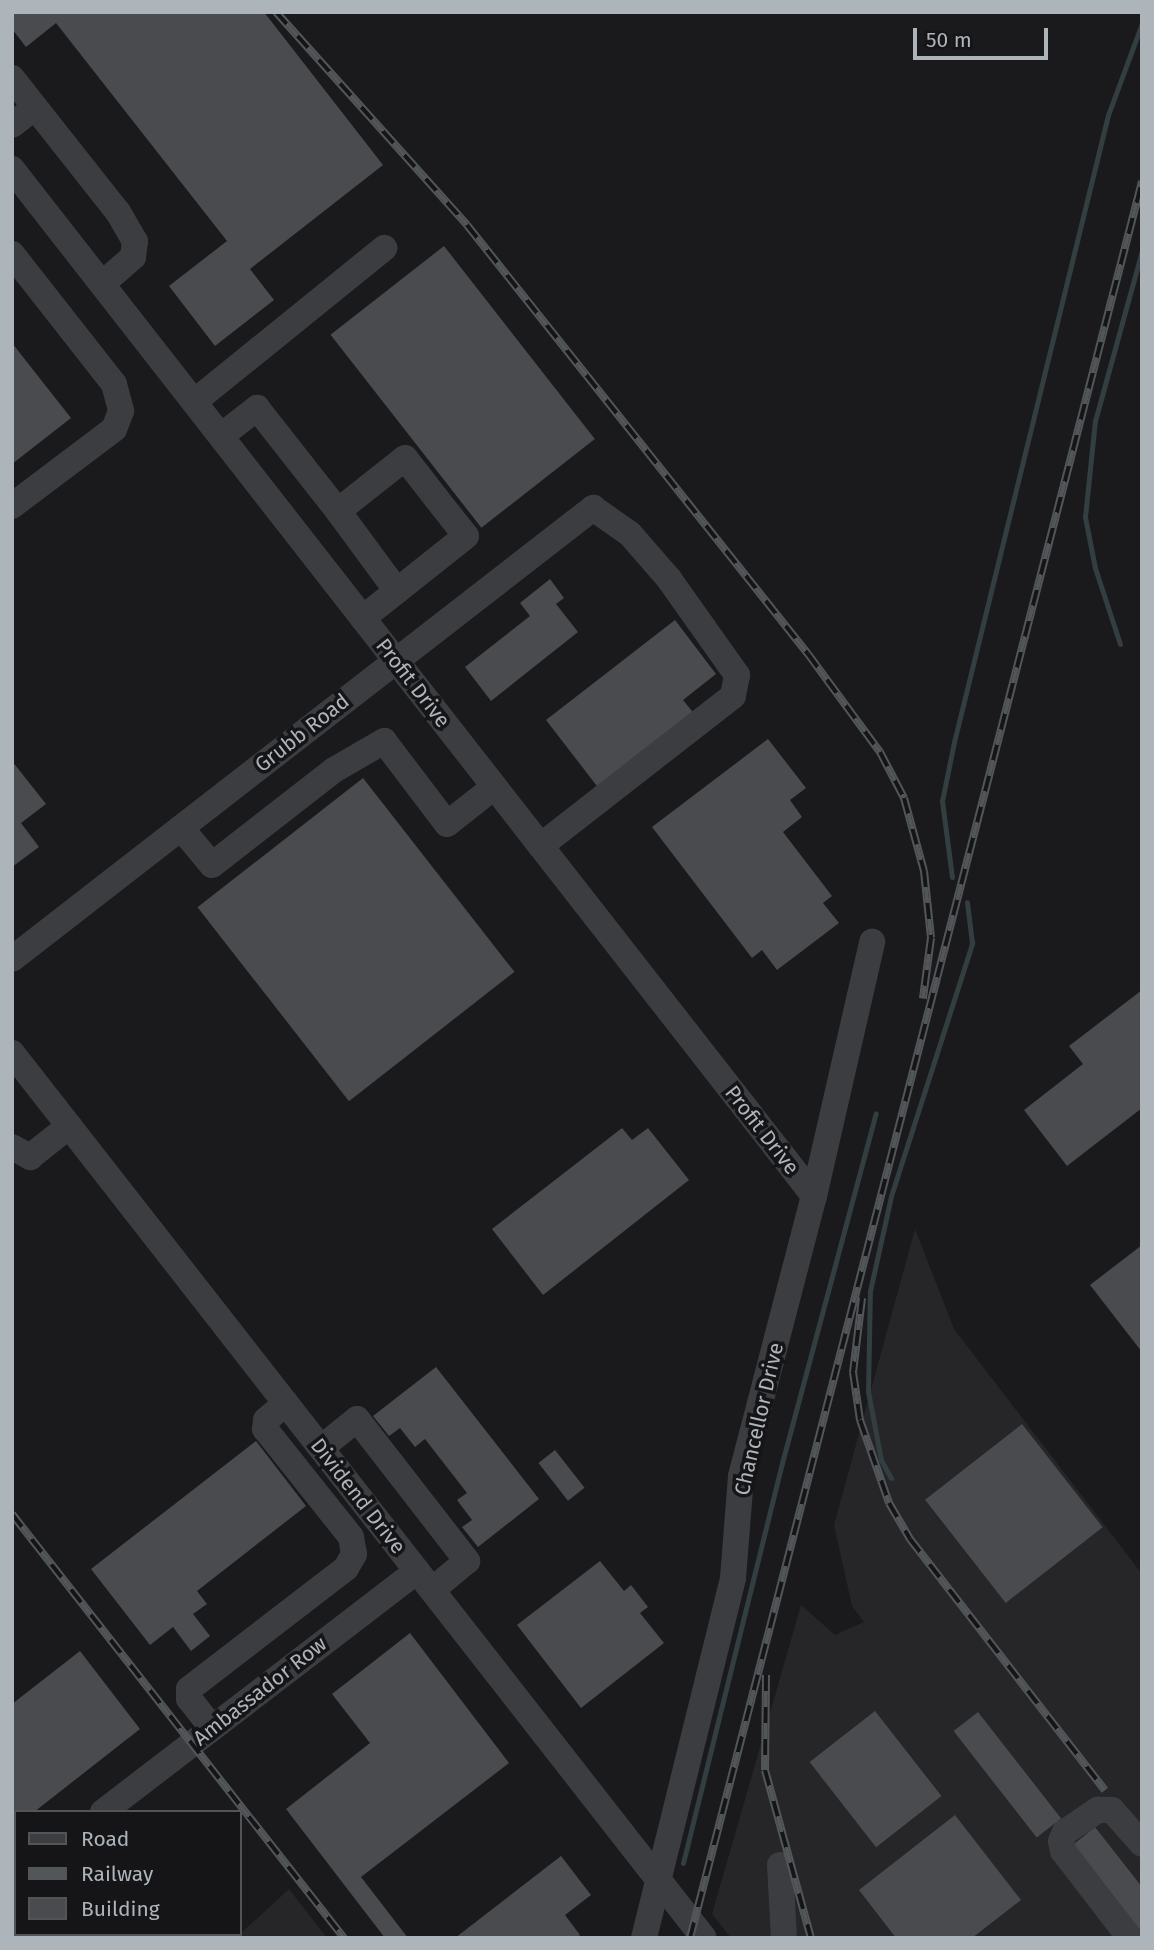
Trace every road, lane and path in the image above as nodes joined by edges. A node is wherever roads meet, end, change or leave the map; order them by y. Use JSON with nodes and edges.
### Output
{"nodes":[{"id":1,"x":12,"y":78,"type":"edge"},
{"id":2,"x":35,"y":107,"type":"junction"},
{"id":3,"x":12,"y":125,"type":"edge"},
{"id":4,"x":12,"y":169,"type":"edge"},
{"id":5,"x":384,"y":248,"type":"dead end"},
{"id":6,"x":12,"y":254,"type":"edge"},
{"id":7,"x":102,"y":284,"type":"junction"},
{"id":8,"x":194,"y":402,"type":"junction"},
{"id":9,"x":221,"y":436,"type":"junction"},
{"id":10,"x":12,"y":506,"type":"edge"},
{"id":11,"x":338,"y":511,"type":"junction"},
{"id":12,"x":397,"y":591,"type":"junction"},
{"id":13,"x":363,"y":618,"type":"junction"},
{"id":14,"x":396,"y":661,"type":"junction"},
{"id":15,"x":494,"y":787,"type":"junction"},
{"id":16,"x":181,"y":828,"type":"junction"},
{"id":17,"x":540,"y":846,"type":"junction"},
{"id":18,"x":872,"y":942,"type":"dead end"},
{"id":19,"x":12,"y":959,"type":"edge"},
{"id":20,"x":12,"y":1053,"type":"edge"},
{"id":21,"x":69,"y":1126,"type":"junction"},
{"id":22,"x":12,"y":1147,"type":"edge"},
{"id":23,"x":814,"y":1196,"type":"junction"},
{"id":24,"x":286,"y":1404,"type":"junction"},
{"id":25,"x":321,"y":1448,"type":"junction"},
{"id":26,"x":375,"y":1517,"type":"junction"},
{"id":27,"x":351,"y":1537,"type":"junction"},
{"id":28,"x":425,"y":1581,"type":"junction"},
{"id":29,"x":310,"y":1596,"type":"junction"},
{"id":30,"x":338,"y":1632,"type":"junction"},
{"id":31,"x":212,"y":1728,"type":"junction"},
{"id":32,"x":106,"y":1810,"type":"edge"},
{"id":33,"x":1142,"y":1844,"type":"edge"},
{"id":34,"x":780,"y":1865,"type":"dead end"},
{"id":35,"x":659,"y":1881,"type":"junction"},
{"id":36,"x":644,"y":1938,"type":"edge"},
{"id":37,"x":704,"y":1938,"type":"edge"},
{"id":38,"x":784,"y":1938,"type":"edge"},
{"id":39,"x":1130,"y":1938,"type":"edge"}],
"edges":[{"from":1,"to":2,"type":"street"},
{"from":2,"to":3,"type":"street"},
{"from":2,"to":7,"type":"street"},
{"from":4,"to":7,"type":"street","name":"Profit Drive"},
{"from":5,"to":8,"type":"street"},
{"from":6,"to":10,"type":"street"},
{"from":7,"to":8,"type":"street","name":"Profit Drive"},
{"from":8,"to":9,"type":"street","name":"Profit Drive"},
{"from":9,"to":11,"type":"street"},
{"from":9,"to":13,"type":"street","name":"Profit Drive"},
{"from":11,"to":12,"type":"street"},
{"from":11,"to":12,"type":"street"},
{"from":12,"to":13,"type":"street"},
{"from":13,"to":14,"type":"street","name":"Profit Drive"},
{"from":14,"to":15,"type":"street","name":"Profit Drive"},
{"from":14,"to":16,"type":"street","name":"Grubb Road"},
{"from":14,"to":17,"type":"street","name":"Grubb Road"},
{"from":15,"to":16,"type":"street"},
{"from":15,"to":17,"type":"street","name":"Profit Drive"},
{"from":16,"to":19,"type":"street","name":"Grubb Road"},
{"from":17,"to":23,"type":"street","name":"Profit Drive"},
{"from":18,"to":23,"type":"street","name":"Chancellor Drive"},
{"from":20,"to":21,"type":"street","name":"Dividend Drive"},
{"from":21,"to":22,"type":"street"},
{"from":21,"to":24,"type":"street","name":"Dividend Drive"},
{"from":23,"to":35,"type":"street","name":"Chancellor Drive"},
{"from":24,"to":25,"type":"street","name":"Dividend Drive"},
{"from":24,"to":27,"type":"street"},
{"from":25,"to":26,"type":"street","name":"Dividend Drive"},
{"from":25,"to":28,"type":"street","name":"Ambassador Row"},
{"from":26,"to":27,"type":"street"},
{"from":26,"to":28,"type":"street","name":"Dividend Drive"},
{"from":27,"to":29,"type":"street"},
{"from":28,"to":30,"type":"street","name":"Ambassador Row"},
{"from":28,"to":35,"type":"street","name":"Dividend Drive"},
{"from":29,"to":30,"type":"street"},
{"from":29,"to":31,"type":"street"},
{"from":30,"to":31,"type":"street","name":"Ambassador Row"},
{"from":31,"to":32,"type":"street","name":"Ambassador Row"},
{"from":33,"to":39,"type":"street"},
{"from":34,"to":38,"type":"street"},
{"from":35,"to":36,"type":"street","name":"Chancellor Drive"},
{"from":35,"to":37,"type":"street","name":"Dividend Drive"}]}
